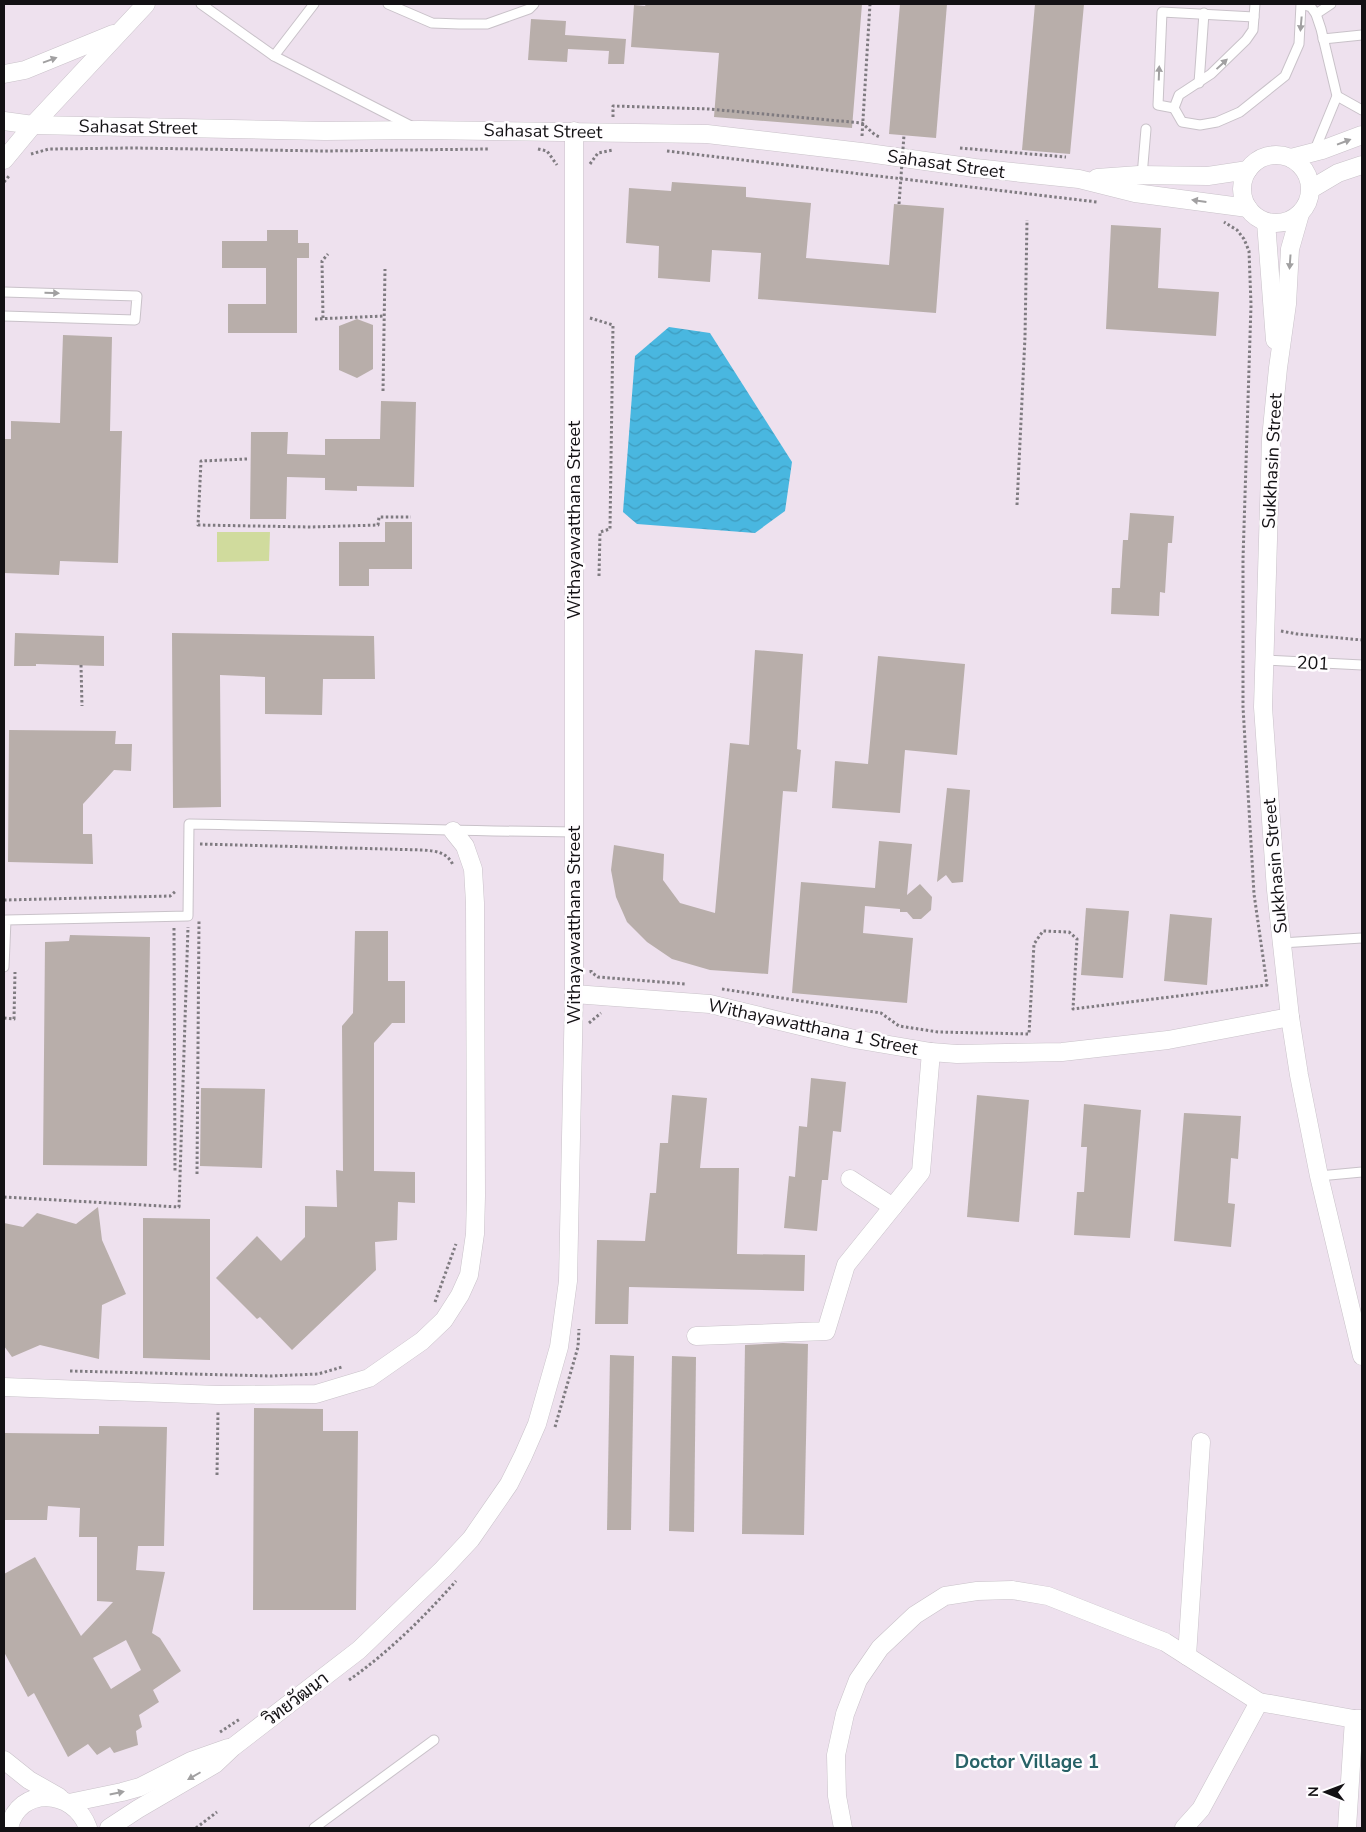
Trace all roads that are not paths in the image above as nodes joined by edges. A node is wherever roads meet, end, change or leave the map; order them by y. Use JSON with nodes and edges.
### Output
{"nodes":[{"id":1,"x":146,"y":4,"type":"edge"},
{"id":2,"x":201,"y":4,"type":"edge"},
{"id":3,"x":314,"y":4,"type":"edge"},
{"id":4,"x":388,"y":4,"type":"edge"},
{"id":5,"x":534,"y":4,"type":"edge"},
{"id":6,"x":1255,"y":4,"type":"edge"},
{"id":7,"x":1301,"y":4,"type":"edge"},
{"id":8,"x":1331,"y":4,"type":"edge"},
{"id":9,"x":1204,"y":13,"type":"junction"},
{"id":10,"x":1316,"y":14,"type":"junction"},
{"id":11,"x":1254,"y":17,"type":"junction"},
{"id":12,"x":122,"y":31,"type":"junction"},
{"id":13,"x":1362,"y":35,"type":"edge"},
{"id":14,"x":1323,"y":39,"type":"junction"},
{"id":15,"x":274,"y":56,"type":"junction"},
{"id":16,"x":4,"y":74,"type":"edge"},
{"id":17,"x":1199,"y":84,"type":"junction"},
{"id":18,"x":1336,"y":96,"type":"junction"},
{"id":19,"x":1174,"y":108,"type":"junction"},
{"id":20,"x":1362,"y":110,"type":"edge"},
{"id":21,"x":4,"y":121,"type":"edge"},
{"id":22,"x":32,"y":125,"type":"junction"},
{"id":23,"x":1146,"y":129,"type":"dead end"},
{"id":24,"x":420,"y":130,"type":"junction"},
{"id":25,"x":574,"y":131,"type":"junction"},
{"id":26,"x":1362,"y":135,"type":"edge"},
{"id":27,"x":1314,"y":152,"type":"junction"},
{"id":28,"x":1291,"y":158,"type":"junction"},
{"id":29,"x":1362,"y":165,"type":"edge"},
{"id":30,"x":8,"y":166,"type":"edge"},
{"id":31,"x":1248,"y":170,"type":"junction"},
{"id":32,"x":1142,"y":176,"type":"junction"},
{"id":33,"x":1079,"y":180,"type":"junction"},
{"id":34,"x":1311,"y":189,"type":"junction"},
{"id":35,"x":1248,"y":208,"type":"junction"},
{"id":36,"x":1300,"y":214,"type":"junction"},
{"id":37,"x":1266,"y":222,"type":"junction"},
{"id":38,"x":4,"y":292,"type":"edge"},
{"id":39,"x":4,"y":316,"type":"edge"},
{"id":40,"x":1278,"y":368,"type":"junction"},
{"id":41,"x":1264,"y":660,"type":"junction"},
{"id":42,"x":1362,"y":665,"type":"edge"},
{"id":43,"x":453,"y":831,"type":"junction"},
{"id":44,"x":574,"y":832,"type":"junction"},
{"id":45,"x":1362,"y":938,"type":"edge"},
{"id":46,"x":1281,"y":943,"type":"junction"},
{"id":47,"x":4,"y":967,"type":"edge"},
{"id":48,"x":582,"y":994,"type":"junction"},
{"id":49,"x":1290,"y":1017,"type":"junction"},
{"id":50,"x":932,"y":1052,"type":"junction"},
{"id":51,"x":1362,"y":1172,"type":"edge"},
{"id":52,"x":1319,"y":1176,"type":"junction"},
{"id":53,"x":850,"y":1179,"type":"dead end"},
{"id":54,"x":892,"y":1207,"type":"junction"},
{"id":55,"x":696,"y":1336,"type":"dead end"},
{"id":56,"x":1362,"y":1350,"type":"edge"},
{"id":57,"x":4,"y":1387,"type":"edge"},
{"id":58,"x":1201,"y":1442,"type":"dead end"},
{"id":59,"x":359,"y":1650,"type":"joint"},
{"id":60,"x":1186,"y":1656,"type":"junction"},
{"id":61,"x":1259,"y":1702,"type":"junction"},
{"id":62,"x":1358,"y":1719,"type":"edge"},
{"id":63,"x":434,"y":1740,"type":"dead end"},
{"id":64,"x":233,"y":1747,"type":"junction"},
{"id":65,"x":4,"y":1760,"type":"edge"},
{"id":66,"x":66,"y":1801,"type":"junction"},
{"id":67,"x":8,"y":1820,"type":"edge"},
{"id":68,"x":88,"y":1828,"type":"edge"},
{"id":69,"x":109,"y":1828,"type":"edge"},
{"id":70,"x":314,"y":1828,"type":"edge"},
{"id":71,"x":844,"y":1828,"type":"edge"},
{"id":72,"x":1184,"y":1828,"type":"edge"},
{"id":73,"x":1347,"y":1828,"type":"edge"}],
"edges":[{"from":1,"to":12,"type":"street"},
{"from":2,"to":15,"type":"lane"},
{"from":3,"to":15,"type":"lane"},
{"from":4,"to":5,"type":"lane"},
{"from":6,"to":11,"type":"lane"},
{"from":7,"to":10,"type":"lane"},
{"from":7,"to":19,"type":"lane","one_way":true},
{"from":8,"to":10,"type":"lane"},
{"from":9,"to":11,"type":"lane"},
{"from":9,"to":17,"type":"lane"},
{"from":19,"to":9,"type":"lane","one_way":true},
{"from":10,"to":14,"type":"lane"},
{"from":17,"to":11,"type":"lane","one_way":true},
{"from":16,"to":12,"type":"street","one_way":true},
{"from":12,"to":22,"type":"street"},
{"from":13,"to":14,"type":"lane"},
{"from":14,"to":18,"type":"lane"},
{"from":15,"to":24,"type":"lane"},
{"from":17,"to":19,"type":"lane"},
{"from":18,"to":20,"type":"lane"},
{"from":18,"to":27,"type":"lane"},
{"from":21,"to":22,"type":"street","name":"Sahasat Street"},
{"from":22,"to":24,"type":"street","name":"Sahasat Street"},
{"from":22,"to":30,"type":"street"},
{"from":23,"to":32,"type":"lane"},
{"from":24,"to":25,"type":"street","name":"Sahasat Street"},
{"from":25,"to":33,"type":"street","name":"Sahasat Street"},
{"from":25,"to":44,"type":"street","name":"Withayawatthana Street"},
{"from":27,"to":26,"type":"street","one_way":true},
{"from":27,"to":28,"type":"street"},
{"from":28,"to":31,"type":"street"},
{"from":28,"to":34,"type":"street"},
{"from":29,"to":34,"type":"street"},
{"from":31,"to":32,"type":"street"},
{"from":31,"to":35,"type":"street"},
{"from":32,"to":33,"type":"street"},
{"from":35,"to":33,"type":"street","one_way":true},
{"from":34,"to":36,"type":"street"},
{"from":35,"to":37,"type":"street"},
{"from":36,"to":37,"type":"street"},
{"from":36,"to":40,"type":"street","one_way":true},
{"from":37,"to":40,"type":"street"},
{"from":38,"to":39,"type":"lane","one_way":true},
{"from":40,"to":41,"type":"street","name":"Sukkhasin Street"},
{"from":41,"to":42,"type":"lane","name":"201"},
{"from":41,"to":46,"type":"street","name":"Sukkhasin Street"},
{"from":43,"to":44,"type":"lane"},
{"from":43,"to":47,"type":"lane"},
{"from":43,"to":57,"type":"street"},
{"from":44,"to":48,"type":"street","name":"Withayawatthana Street"},
{"from":45,"to":46,"type":"lane"},
{"from":46,"to":49,"type":"street","name":"Sukkhasin Street"},
{"from":48,"to":50,"type":"street","name":"Withayawatthana 1 Street"},
{"from":48,"to":59,"type":"street","name":"Withayawatthana Street"},
{"from":49,"to":50,"type":"street","name":"Withayawatthana 1 Street"},
{"from":49,"to":52,"type":"street","name":"Sukkhasin Street"},
{"from":50,"to":54,"type":"street"},
{"from":51,"to":52,"type":"lane"},
{"from":52,"to":56,"type":"street","name":"Sukkhasin Street"},
{"from":53,"to":54,"type":"street"},
{"from":54,"to":55,"type":"street"},
{"from":58,"to":60,"type":"street"},
{"from":59,"to":64,"type":"street","name":"วิทยวัฒนา"},
{"from":60,"to":61,"type":"street"},
{"from":60,"to":71,"type":"street"},
{"from":61,"to":62,"type":"street"},
{"from":61,"to":72,"type":"street"},
{"from":62,"to":73,"type":"street"},
{"from":63,"to":70,"type":"lane"},
{"from":66,"to":64,"type":"street","one_way":true},
{"from":64,"to":69,"type":"street","one_way":true},
{"from":65,"to":66,"type":"street"},
{"from":66,"to":67,"type":"street"},
{"from":66,"to":68,"type":"street"}]}
